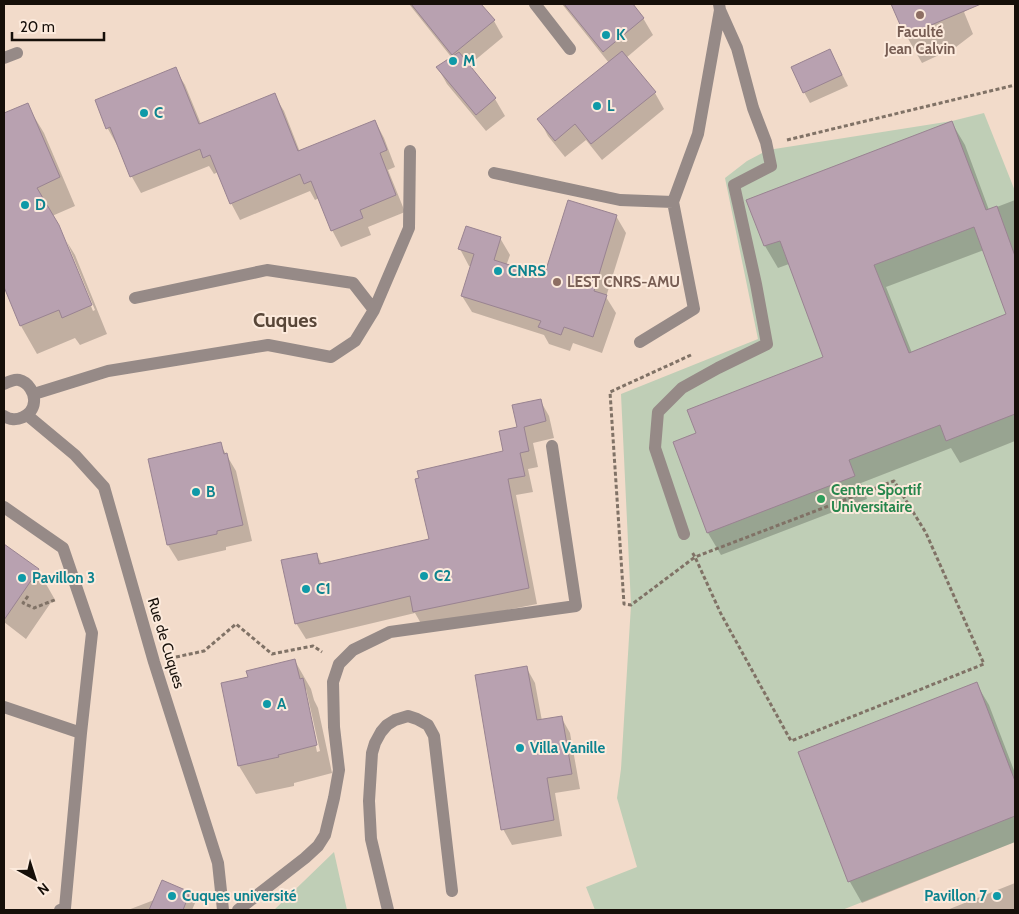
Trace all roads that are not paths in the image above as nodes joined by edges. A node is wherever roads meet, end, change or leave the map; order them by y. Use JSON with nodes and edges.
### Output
{"nodes":[{"id":1,"x":534,"y":4,"type":"edge"},
{"id":2,"x":719,"y":7,"type":"edge"},
{"id":3,"x":570,"y":49,"type":"dead end"},
{"id":4,"x":17,"y":53,"type":"dead end"},
{"id":5,"x":4,"y":58,"type":"edge"},
{"id":6,"x":410,"y":151,"type":"dead end"},
{"id":7,"x":494,"y":173,"type":"dead end"},
{"id":8,"x":673,"y":202,"type":"junction"},
{"id":9,"x":135,"y":298,"type":"dead end"},
{"id":10,"x":374,"y":310,"type":"junction"},
{"id":11,"x":640,"y":342,"type":"dead end"},
{"id":12,"x":4,"y":384,"type":"edge"},
{"id":13,"x":34,"y":394,"type":"junction"},
{"id":14,"x":4,"y":416,"type":"edge"},
{"id":15,"x":27,"y":416,"type":"junction"},
{"id":16,"x":552,"y":446,"type":"dead end"},
{"id":17,"x":4,"y":507,"type":"edge"},
{"id":18,"x":684,"y":534,"type":"road end"},
{"id":19,"x":4,"y":707,"type":"edge"},
{"id":20,"x":81,"y":733,"type":"junction"},
{"id":21,"x":452,"y":891,"type":"dead end"},
{"id":22,"x":60,"y":910,"type":"edge"},
{"id":23,"x":223,"y":910,"type":"edge"},
{"id":24,"x":238,"y":910,"type":"edge"},
{"id":25,"x":388,"y":910,"type":"edge"}],
"edges":[{"from":1,"to":3,"type":"street"},
{"from":2,"to":8,"type":"street"},
{"from":2,"to":18,"type":"street"},
{"from":4,"to":5,"type":"street"},
{"from":6,"to":10,"type":"street"},
{"from":7,"to":8,"type":"street"},
{"from":8,"to":11,"type":"street"},
{"from":9,"to":10,"type":"street"},
{"from":10,"to":13,"type":"street"},
{"from":12,"to":13,"type":"street"},
{"from":13,"to":15,"type":"street"},
{"from":14,"to":15,"type":"street"},
{"from":15,"to":23,"type":"street","name":"Rue de Cuques"},
{"from":16,"to":24,"type":"street"},
{"from":17,"to":20,"type":"street"},
{"from":19,"to":20,"type":"street"},
{"from":20,"to":22,"type":"street"},
{"from":21,"to":25,"type":"street"}]}
